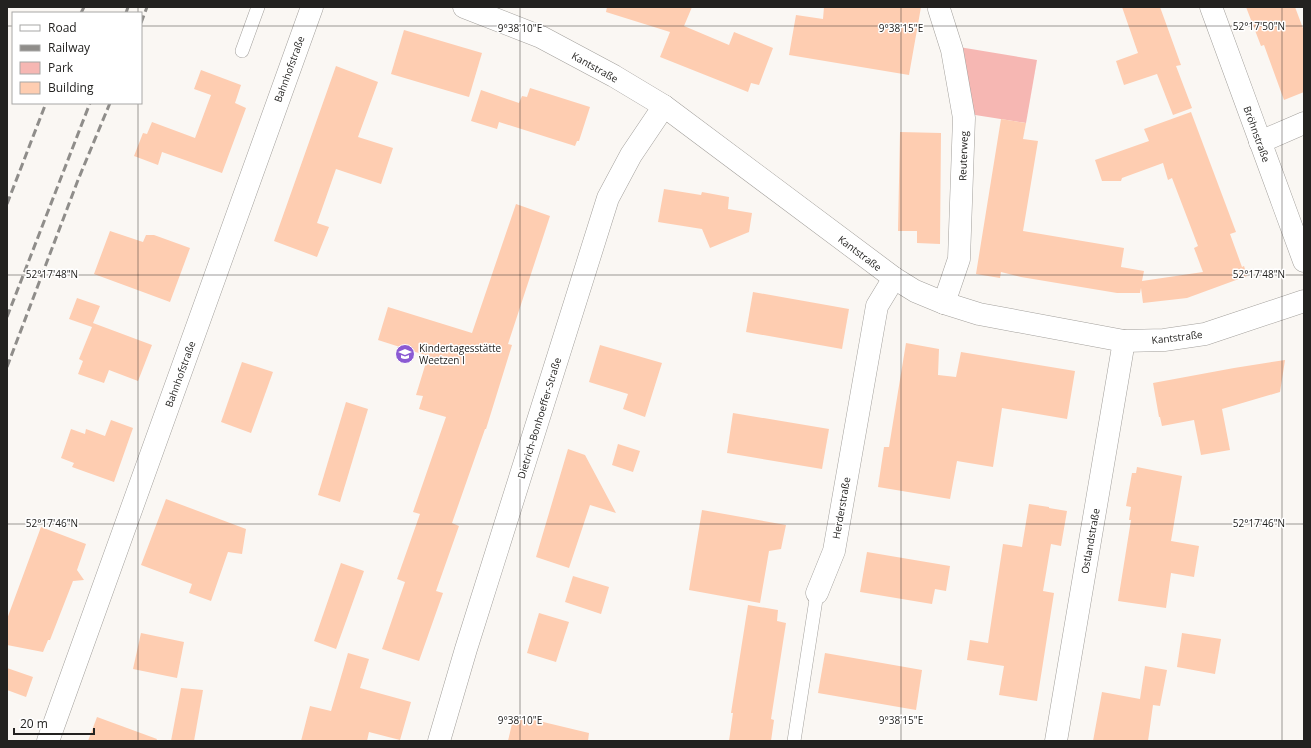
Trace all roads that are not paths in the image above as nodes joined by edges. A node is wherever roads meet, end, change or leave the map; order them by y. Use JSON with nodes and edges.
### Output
{"nodes":[{"id":1,"x":258,"y":7,"type":"edge"},
{"id":2,"x":312,"y":7,"type":"edge"},
{"id":3,"x":464,"y":7,"type":"edge"},
{"id":4,"x":1211,"y":7,"type":"edge"},
{"id":5,"x":939,"y":9,"type":"dead end"},
{"id":6,"x":242,"y":51,"type":"dead end"},
{"id":7,"x":664,"y":106,"type":"junction"},
{"id":8,"x":1304,"y":124,"type":"edge"},
{"id":9,"x":1260,"y":142,"type":"junction"},
{"id":10,"x":1304,"y":261,"type":"edge"},
{"id":11,"x":894,"y":278,"type":"junction"},
{"id":12,"x":1304,"y":301,"type":"edge"},
{"id":13,"x":944,"y":303,"type":"junction"},
{"id":14,"x":1124,"y":341,"type":"junction"},
{"id":15,"x":818,"y":593,"type":"joint"},
{"id":16,"x":48,"y":741,"type":"edge"},
{"id":17,"x":440,"y":741,"type":"edge"},
{"id":18,"x":794,"y":741,"type":"edge"},
{"id":19,"x":1056,"y":741,"type":"edge"}],
"edges":[{"from":1,"to":6,"type":"lane"},
{"from":2,"to":16,"type":"street","name":"Bahnhofstraße"},
{"from":3,"to":7,"type":"street","name":"Kantstraße"},
{"from":4,"to":9,"type":"street","name":"Bröhnstraße"},
{"from":5,"to":13,"type":"street","name":"Reuterweg"},
{"from":7,"to":11,"type":"street","name":"Kantstraße"},
{"from":7,"to":17,"type":"street","name":"Dietrich-Bonhoeffer-Straße"},
{"from":8,"to":9,"type":"street"},
{"from":9,"to":10,"type":"street","name":"Bröhnstraße"},
{"from":11,"to":13,"type":"street","name":"Kantstraße"},
{"from":11,"to":15,"type":"street","name":"Herderstraße"},
{"from":12,"to":14,"type":"street","name":"Kantstraße"},
{"from":13,"to":14,"type":"street","name":"Kantstraße"},
{"from":14,"to":19,"type":"street","name":"Ostlandstraße"},
{"from":15,"to":18,"type":"lane","name":"Herderstraße"}]}
